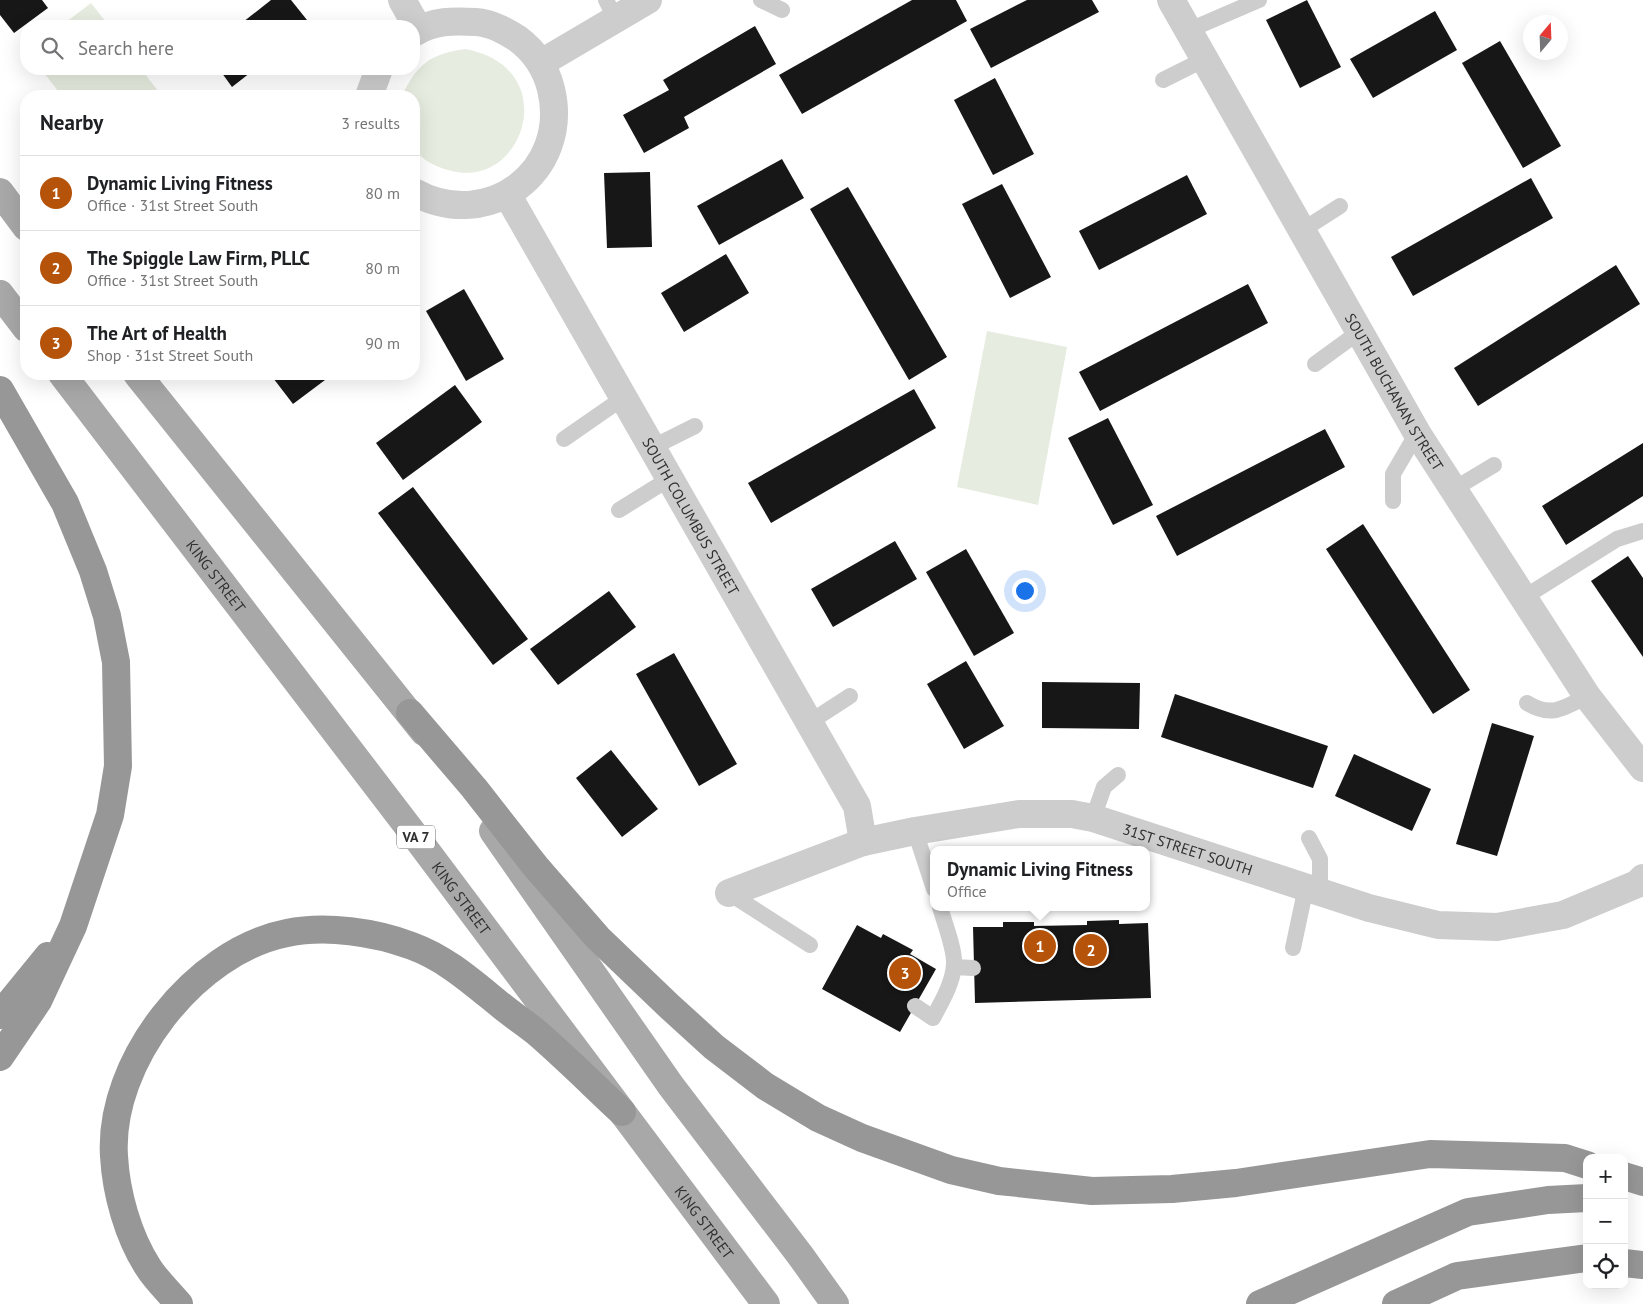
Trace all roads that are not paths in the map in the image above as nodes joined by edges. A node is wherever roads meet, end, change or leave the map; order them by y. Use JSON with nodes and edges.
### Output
{"nodes":[{"id":1,"x":402,"y":0,"type":"edge"},
{"id":2,"x":648,"y":0,"type":"edge"},
{"id":3,"x":761,"y":0,"type":"edge"},
{"id":4,"x":1171,"y":0,"type":"edge"},
{"id":5,"x":1259,"y":0,"type":"edge"},
{"id":6,"x":611,"y":10,"type":"edge"},
{"id":7,"x":782,"y":10,"type":"dead end"},
{"id":8,"x":411,"y":20,"type":"edge"},
{"id":9,"x":420,"y":30,"type":"edge"},
{"id":10,"x":1187,"y":30,"type":"junction"},
{"id":11,"x":1205,"y":59,"type":"junction"},
{"id":12,"x":541,"y":64,"type":"junction"},
{"id":13,"x":377,"y":75,"type":"edge"},
{"id":14,"x":1162,"y":80,"type":"dead end"},
{"id":15,"x":371,"y":90,"type":"edge"},
{"id":16,"x":0,"y":192,"type":"edge"},
{"id":17,"x":507,"y":194,"type":"junction"},
{"id":18,"x":420,"y":195,"type":"edge"},
{"id":19,"x":1340,"y":206,"type":"dead end"},
{"id":20,"x":20,"y":219,"type":"edge"},
{"id":21,"x":1301,"y":231,"type":"junction"},
{"id":22,"x":0,"y":294,"type":"edge"},
{"id":23,"x":20,"y":320,"type":"edge"},
{"id":24,"x":1359,"y":332,"type":"junction"},
{"id":25,"x":1315,"y":364,"type":"dead end"},
{"id":26,"x":67,"y":380,"type":"edge"},
{"id":27,"x":142,"y":380,"type":"edge"},
{"id":28,"x":0,"y":390,"type":"edge"},
{"id":29,"x":623,"y":398,"type":"junction"},
{"id":30,"x":694,"y":426,"type":"dead end"},
{"id":31,"x":1417,"y":433,"type":"junction"},
{"id":32,"x":564,"y":439,"type":"dead end"},
{"id":33,"x":651,"y":448,"type":"junction"},
{"id":34,"x":1494,"y":465,"type":"dead end"},
{"id":35,"x":669,"y":480,"type":"junction"},
{"id":36,"x":1454,"y":489,"type":"junction"},
{"id":37,"x":1393,"y":501,"type":"dead end"},
{"id":38,"x":619,"y":510,"type":"dead end"},
{"id":39,"x":1643,"y":532,"type":"edge"},
{"id":40,"x":1523,"y":598,"type":"junction"},
{"id":41,"x":850,"y":696,"type":"dead end"},
{"id":42,"x":1587,"y":696,"type":"junction"},
{"id":43,"x":1528,"y":703,"type":"dead end"},
{"id":44,"x":410,"y":713,"type":"junction"},
{"id":45,"x":810,"y":722,"type":"junction"},
{"id":46,"x":1643,"y":768,"type":"edge"},
{"id":47,"x":1118,"y":775,"type":"dead end"},
{"id":48,"x":1093,"y":818,"type":"junction"},
{"id":49,"x":916,"y":831,"type":"junction"},
{"id":50,"x":1309,"y":838,"type":"dead end"},
{"id":51,"x":863,"y":842,"type":"junction"},
{"id":52,"x":930,"y":876,"type":"edge"},
{"id":53,"x":1643,"y":878,"type":"edge"},
{"id":54,"x":1313,"y":890,"type":"junction"},
{"id":55,"x":728,"y":893,"type":"joint"},
{"id":56,"x":941,"y":911,"type":"edge"},
{"id":57,"x":73,"y":926,"type":"junction"},
{"id":58,"x":810,"y":945,"type":"dead end"},
{"id":59,"x":1293,"y":948,"type":"dead end"},
{"id":60,"x":954,"y":967,"type":"junction"},
{"id":61,"x":973,"y":968,"type":"dead end"},
{"id":62,"x":915,"y":1006,"type":"dead end"},
{"id":63,"x":0,"y":1015,"type":"edge"},
{"id":64,"x":0,"y":1058,"type":"edge"},
{"id":65,"x":622,"y":1112,"type":"junction"},
{"id":66,"x":1583,"y":1164,"type":"edge"},
{"id":67,"x":1628,"y":1177,"type":"edge"},
{"id":68,"x":1643,"y":1182,"type":"edge"},
{"id":69,"x":1628,"y":1196,"type":"edge"},
{"id":70,"x":1643,"y":1196,"type":"edge"},
{"id":71,"x":1583,"y":1198,"type":"edge"},
{"id":72,"x":1583,"y":1259,"type":"edge"},
{"id":73,"x":1628,"y":1263,"type":"edge"},
{"id":74,"x":1643,"y":1265,"type":"edge"},
{"id":75,"x":833,"y":1302,"type":"edge"},
{"id":76,"x":178,"y":1304,"type":"edge"},
{"id":77,"x":766,"y":1304,"type":"edge"},
{"id":78,"x":1260,"y":1304,"type":"edge"},
{"id":79,"x":1396,"y":1304,"type":"edge"}],
"edges":[{"from":1,"to":8,"type":"street"},
{"from":2,"to":6,"type":"street"},
{"from":3,"to":7,"type":"lane"},
{"from":4,"to":10,"type":"street","name":"SOUTH BUCHANAN STREET"},
{"from":5,"to":10,"type":"lane"},
{"from":6,"to":12,"type":"street"},
{"from":9,"to":12,"type":"street"},
{"from":10,"to":11,"type":"street","name":"SOUTH BUCHANAN STREET"},
{"from":11,"to":14,"type":"lane"},
{"from":11,"to":21,"type":"street","name":"SOUTH BUCHANAN STREET"},
{"from":12,"to":17,"type":"street"},
{"from":13,"to":15,"type":"street"},
{"from":16,"to":20,"type":"main road"},
{"from":17,"to":18,"type":"street"},
{"from":17,"to":29,"type":"street","name":"SOUTH COLUMBUS STREET"},
{"from":19,"to":21,"type":"lane"},
{"from":21,"to":24,"type":"street","name":"SOUTH BUCHANAN STREET"},
{"from":22,"to":23,"type":"main road"},
{"from":24,"to":25,"type":"lane"},
{"from":24,"to":31,"type":"street","name":"SOUTH BUCHANAN STREET"},
{"from":26,"to":65,"type":"main road","name":"KING STREET","number":"VA 7"},
{"from":27,"to":44,"type":"main road"},
{"from":28,"to":57,"type":"highway"},
{"from":29,"to":32,"type":"lane"},
{"from":29,"to":33,"type":"street","name":"SOUTH COLUMBUS STREET"},
{"from":30,"to":33,"type":"lane"},
{"from":31,"to":36,"type":"street","name":"SOUTH BUCHANAN STREET"},
{"from":31,"to":37,"type":"lane"},
{"from":33,"to":35,"type":"street","name":"SOUTH COLUMBUS STREET"},
{"from":34,"to":36,"type":"lane"},
{"from":35,"to":38,"type":"lane"},
{"from":35,"to":45,"type":"street","name":"SOUTH COLUMBUS STREET"},
{"from":36,"to":40,"type":"street","name":"SOUTH BUCHANAN STREET"},
{"from":39,"to":40,"type":"lane"},
{"from":40,"to":42,"type":"street","name":"SOUTH BUCHANAN STREET"},
{"from":41,"to":45,"type":"lane"},
{"from":42,"to":43,"type":"lane"},
{"from":42,"to":46,"type":"street","name":"SOUTH BUCHANAN STREET"},
{"from":44,"to":66,"type":"highway"},
{"from":44,"to":75,"type":"main road"},
{"from":45,"to":51,"type":"street","name":"SOUTH COLUMBUS STREET"},
{"from":47,"to":48,"type":"lane"},
{"from":48,"to":49,"type":"street","name":"31ST STREET SOUTH"},
{"from":48,"to":54,"type":"street","name":"31ST STREET SOUTH"},
{"from":49,"to":51,"type":"street","name":"31ST STREET SOUTH"},
{"from":49,"to":52,"type":"lane"},
{"from":50,"to":54,"type":"lane"},
{"from":51,"to":55,"type":"street","name":"31ST STREET SOUTH"},
{"from":53,"to":54,"type":"street","name":"31ST STREET SOUTH"},
{"from":54,"to":59,"type":"lane"},
{"from":55,"to":58,"type":"lane"},
{"from":56,"to":60,"type":"lane"},
{"from":57,"to":63,"type":"highway"},
{"from":57,"to":64,"type":"highway"},
{"from":60,"to":61,"type":"lane"},
{"from":60,"to":62,"type":"lane"},
{"from":65,"to":76,"type":"highway"},
{"from":65,"to":77,"type":"main road","name":"KING STREET","number":"VA 7"},
{"from":67,"to":68,"type":"highway"},
{"from":69,"to":70,"type":"highway"},
{"from":71,"to":78,"type":"highway"},
{"from":72,"to":79,"type":"highway"},
{"from":73,"to":74,"type":"highway"}]}
